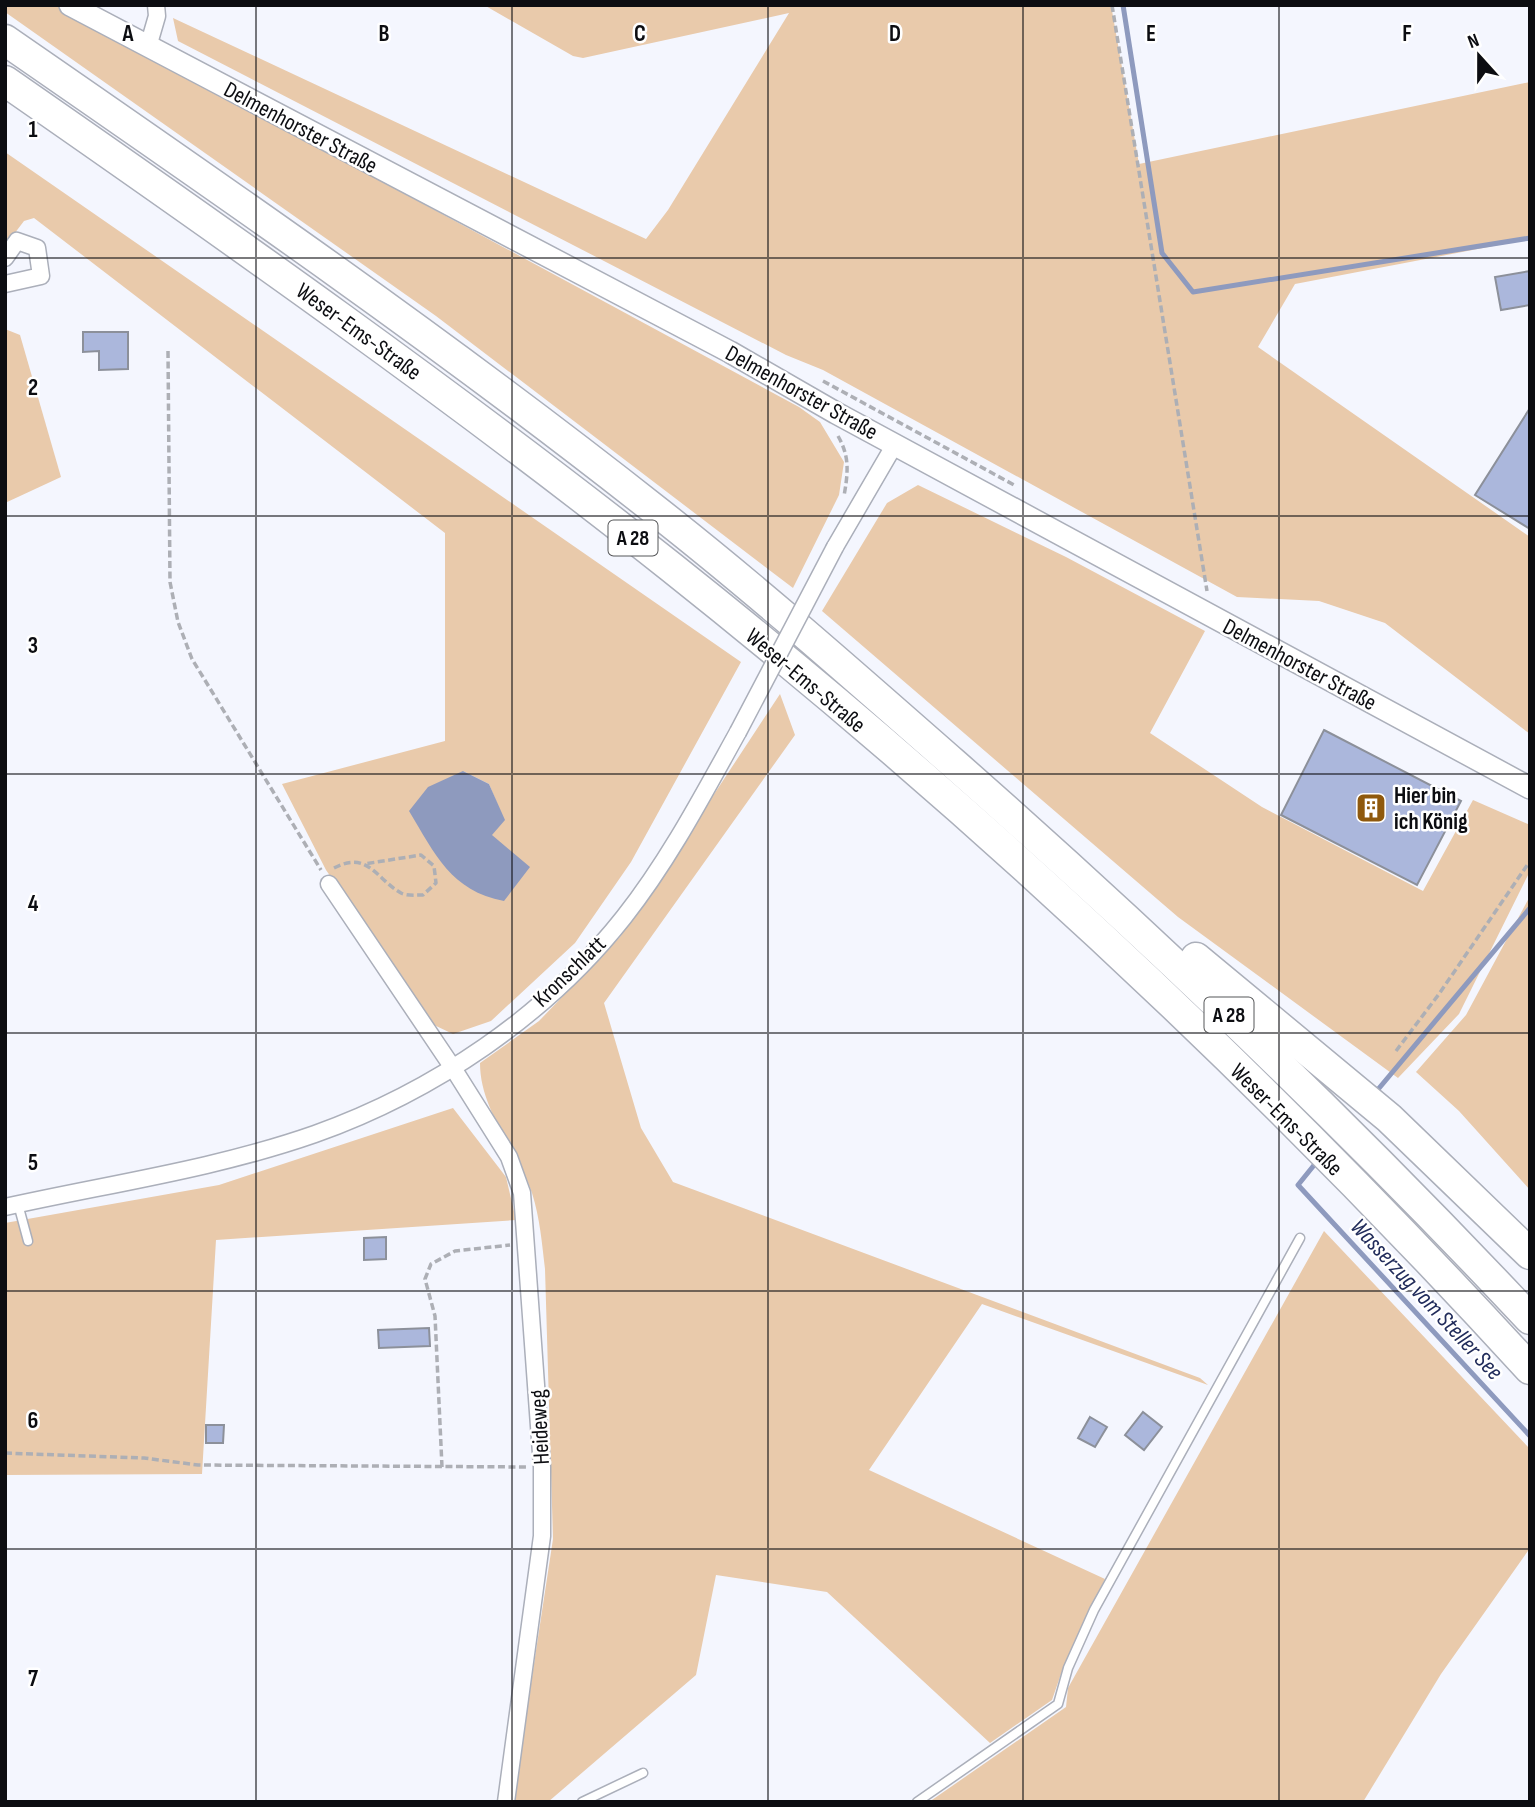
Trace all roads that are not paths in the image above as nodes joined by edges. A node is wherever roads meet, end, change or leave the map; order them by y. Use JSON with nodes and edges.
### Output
{"nodes":[{"id":1,"x":70,"y":5,"type":"edge"},
{"id":2,"x":156,"y":5,"type":"edge"},
{"id":3,"x":5,"y":40,"type":"edge"},
{"id":4,"x":148,"y":47,"type":"junction"},
{"id":5,"x":5,"y":81,"type":"edge"},
{"id":6,"x":5,"y":258,"type":"edge"},
{"id":7,"x":5,"y":284,"type":"edge"},
{"id":8,"x":895,"y":443,"type":"junction"},
{"id":9,"x":1530,"y":788,"type":"edge"},
{"id":10,"x":329,"y":884,"type":"road end"},
{"id":11,"x":1121,"y":911,"type":"junction"},
{"id":12,"x":453,"y":1068,"type":"junction"},
{"id":13,"x":11,"y":1206,"type":"edge"},
{"id":14,"x":1300,"y":1238,"type":"dead end"},
{"id":15,"x":28,"y":1241,"type":"dead end"},
{"id":16,"x":1530,"y":1254,"type":"edge"},
{"id":17,"x":1530,"y":1320,"type":"edge"},
{"id":18,"x":1530,"y":1369,"type":"edge"},
{"id":19,"x":643,"y":1773,"type":"dead end"},
{"id":20,"x":506,"y":1802,"type":"edge"},
{"id":21,"x":582,"y":1802,"type":"edge"},
{"id":22,"x":917,"y":1802,"type":"edge"}],
"edges":[{"from":1,"to":4,"type":"street","name":"Delmenhorster Straße"},
{"from":2,"to":4,"type":"street"},
{"from":3,"to":11,"type":"highway","name":"Weser-Ems-Straße","number":"A 28"},
{"from":4,"to":8,"type":"street","name":"Delmenhorster Straße"},
{"from":5,"to":18,"type":"highway","name":"Weser-Ems-Straße","number":"A 28"},
{"from":6,"to":7,"type":"street"},
{"from":8,"to":9,"type":"street","name":"Delmenhorster Straße"},
{"from":8,"to":12,"type":"street","name":"Kronschlatt","bridge":true},
{"from":10,"to":12,"type":"street","name":"Heideweg"},
{"from":11,"to":16,"type":"highway"},
{"from":11,"to":17,"type":"highway","name":"Weser-Ems-Straße","number":"A 28"},
{"from":12,"to":13,"type":"street","name":"Kronschlatt"},
{"from":12,"to":20,"type":"street","name":"Heideweg"},
{"from":13,"to":15,"type":"lane"},
{"from":14,"to":22,"type":"lane"},
{"from":19,"to":21,"type":"lane"}]}
